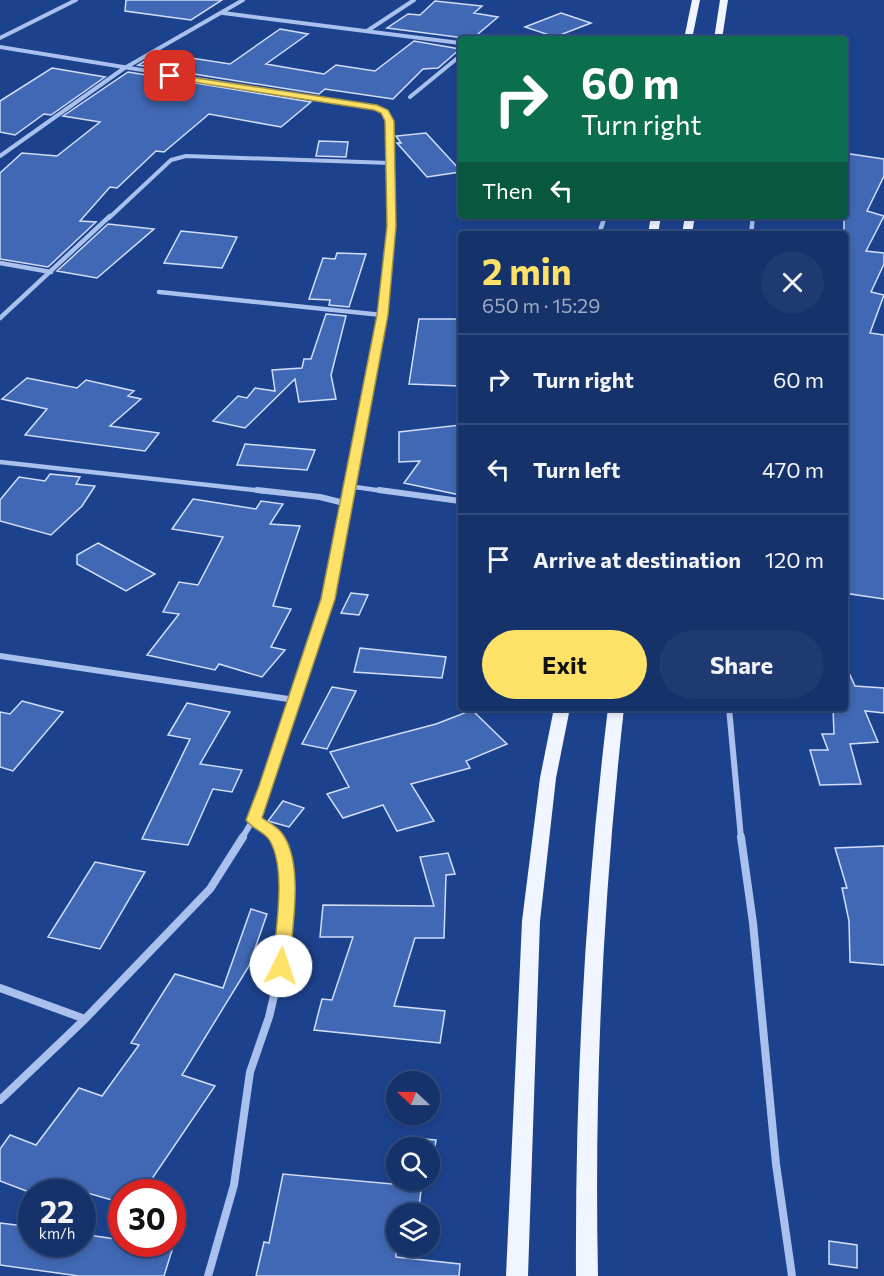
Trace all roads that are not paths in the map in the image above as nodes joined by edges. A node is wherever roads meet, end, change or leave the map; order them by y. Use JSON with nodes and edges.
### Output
{"nodes":[{"id":1,"x":76,"y":0,"type":"edge"},
{"id":2,"x":243,"y":0,"type":"edge"},
{"id":3,"x":414,"y":0,"type":"edge"},
{"id":4,"x":696,"y":0,"type":"edge"},
{"id":5,"x":724,"y":0,"type":"edge"},
{"id":6,"x":222,"y":12,"type":"junction"},
{"id":7,"x":367,"y":32,"type":"junction"},
{"id":8,"x":689,"y":36,"type":"edge"},
{"id":9,"x":718,"y":36,"type":"edge"},
{"id":10,"x":0,"y":38,"type":"edge"},
{"id":11,"x":458,"y":43,"type":"edge"},
{"id":12,"x":0,"y":47,"type":"edge"},
{"id":13,"x":458,"y":58,"type":"edge"},
{"id":14,"x":123,"y":69,"type":"junction"},
{"id":15,"x":410,"y":97,"type":"dead end"},
{"id":16,"x":0,"y":156,"type":"edge"},
{"id":17,"x":390,"y":164,"type":"junction"},
{"id":18,"x":0,"y":263,"type":"edge"},
{"id":19,"x":51,"y":272,"type":"junction"},
{"id":20,"x":159,"y":292,"type":"dead end"},
{"id":21,"x":382,"y":315,"type":"junction"},
{"id":22,"x":0,"y":318,"type":"edge"},
{"id":23,"x":0,"y":462,"type":"edge"},
{"id":24,"x":348,"y":486,"type":"junction"},
{"id":25,"x":458,"y":501,"type":"edge"},
{"id":26,"x":344,"y":503,"type":"junction"},
{"id":27,"x":0,"y":656,"type":"edge"},
{"id":28,"x":296,"y":700,"type":"junction"},
{"id":29,"x":561,"y":711,"type":"edge"},
{"id":30,"x":616,"y":711,"type":"edge"},
{"id":31,"x":729,"y":711,"type":"edge"},
{"id":32,"x":253,"y":820,"type":"junction"},
{"id":33,"x":0,"y":988,"type":"edge"},
{"id":34,"x":85,"y":1019,"type":"junction"},
{"id":35,"x":0,"y":1100,"type":"edge"},
{"id":36,"x":208,"y":1276,"type":"edge"},
{"id":37,"x":517,"y":1276,"type":"edge"},
{"id":38,"x":587,"y":1276,"type":"edge"},
{"id":39,"x":792,"y":1276,"type":"edge"}],
"edges":[{"from":1,"to":10,"type":"street"},
{"from":2,"to":6,"type":"street"},
{"from":3,"to":7,"type":"street"},
{"from":4,"to":8,"type":"main road"},
{"from":5,"to":9,"type":"main road"},
{"from":6,"to":7,"type":"street"},
{"from":6,"to":14,"type":"street"},
{"from":7,"to":11,"type":"street"},
{"from":12,"to":14,"type":"street"},
{"from":13,"to":15,"type":"street"},
{"from":14,"to":16,"type":"street"},
{"from":14,"to":17,"type":"street"},
{"from":17,"to":19,"type":"street"},
{"from":17,"to":21,"type":"street"},
{"from":18,"to":19,"type":"street"},
{"from":19,"to":22,"type":"street"},
{"from":20,"to":21,"type":"street"},
{"from":21,"to":24,"type":"street"},
{"from":23,"to":26,"type":"street"},
{"from":24,"to":25,"type":"street"},
{"from":24,"to":26,"type":"street"},
{"from":26,"to":28,"type":"street"},
{"from":27,"to":28,"type":"street"},
{"from":28,"to":32,"type":"street"},
{"from":29,"to":37,"type":"main road"},
{"from":30,"to":38,"type":"main road"},
{"from":31,"to":39,"type":"street"},
{"from":32,"to":34,"type":"street"},
{"from":32,"to":36,"type":"street"},
{"from":33,"to":34,"type":"street"},
{"from":34,"to":35,"type":"street"}]}
